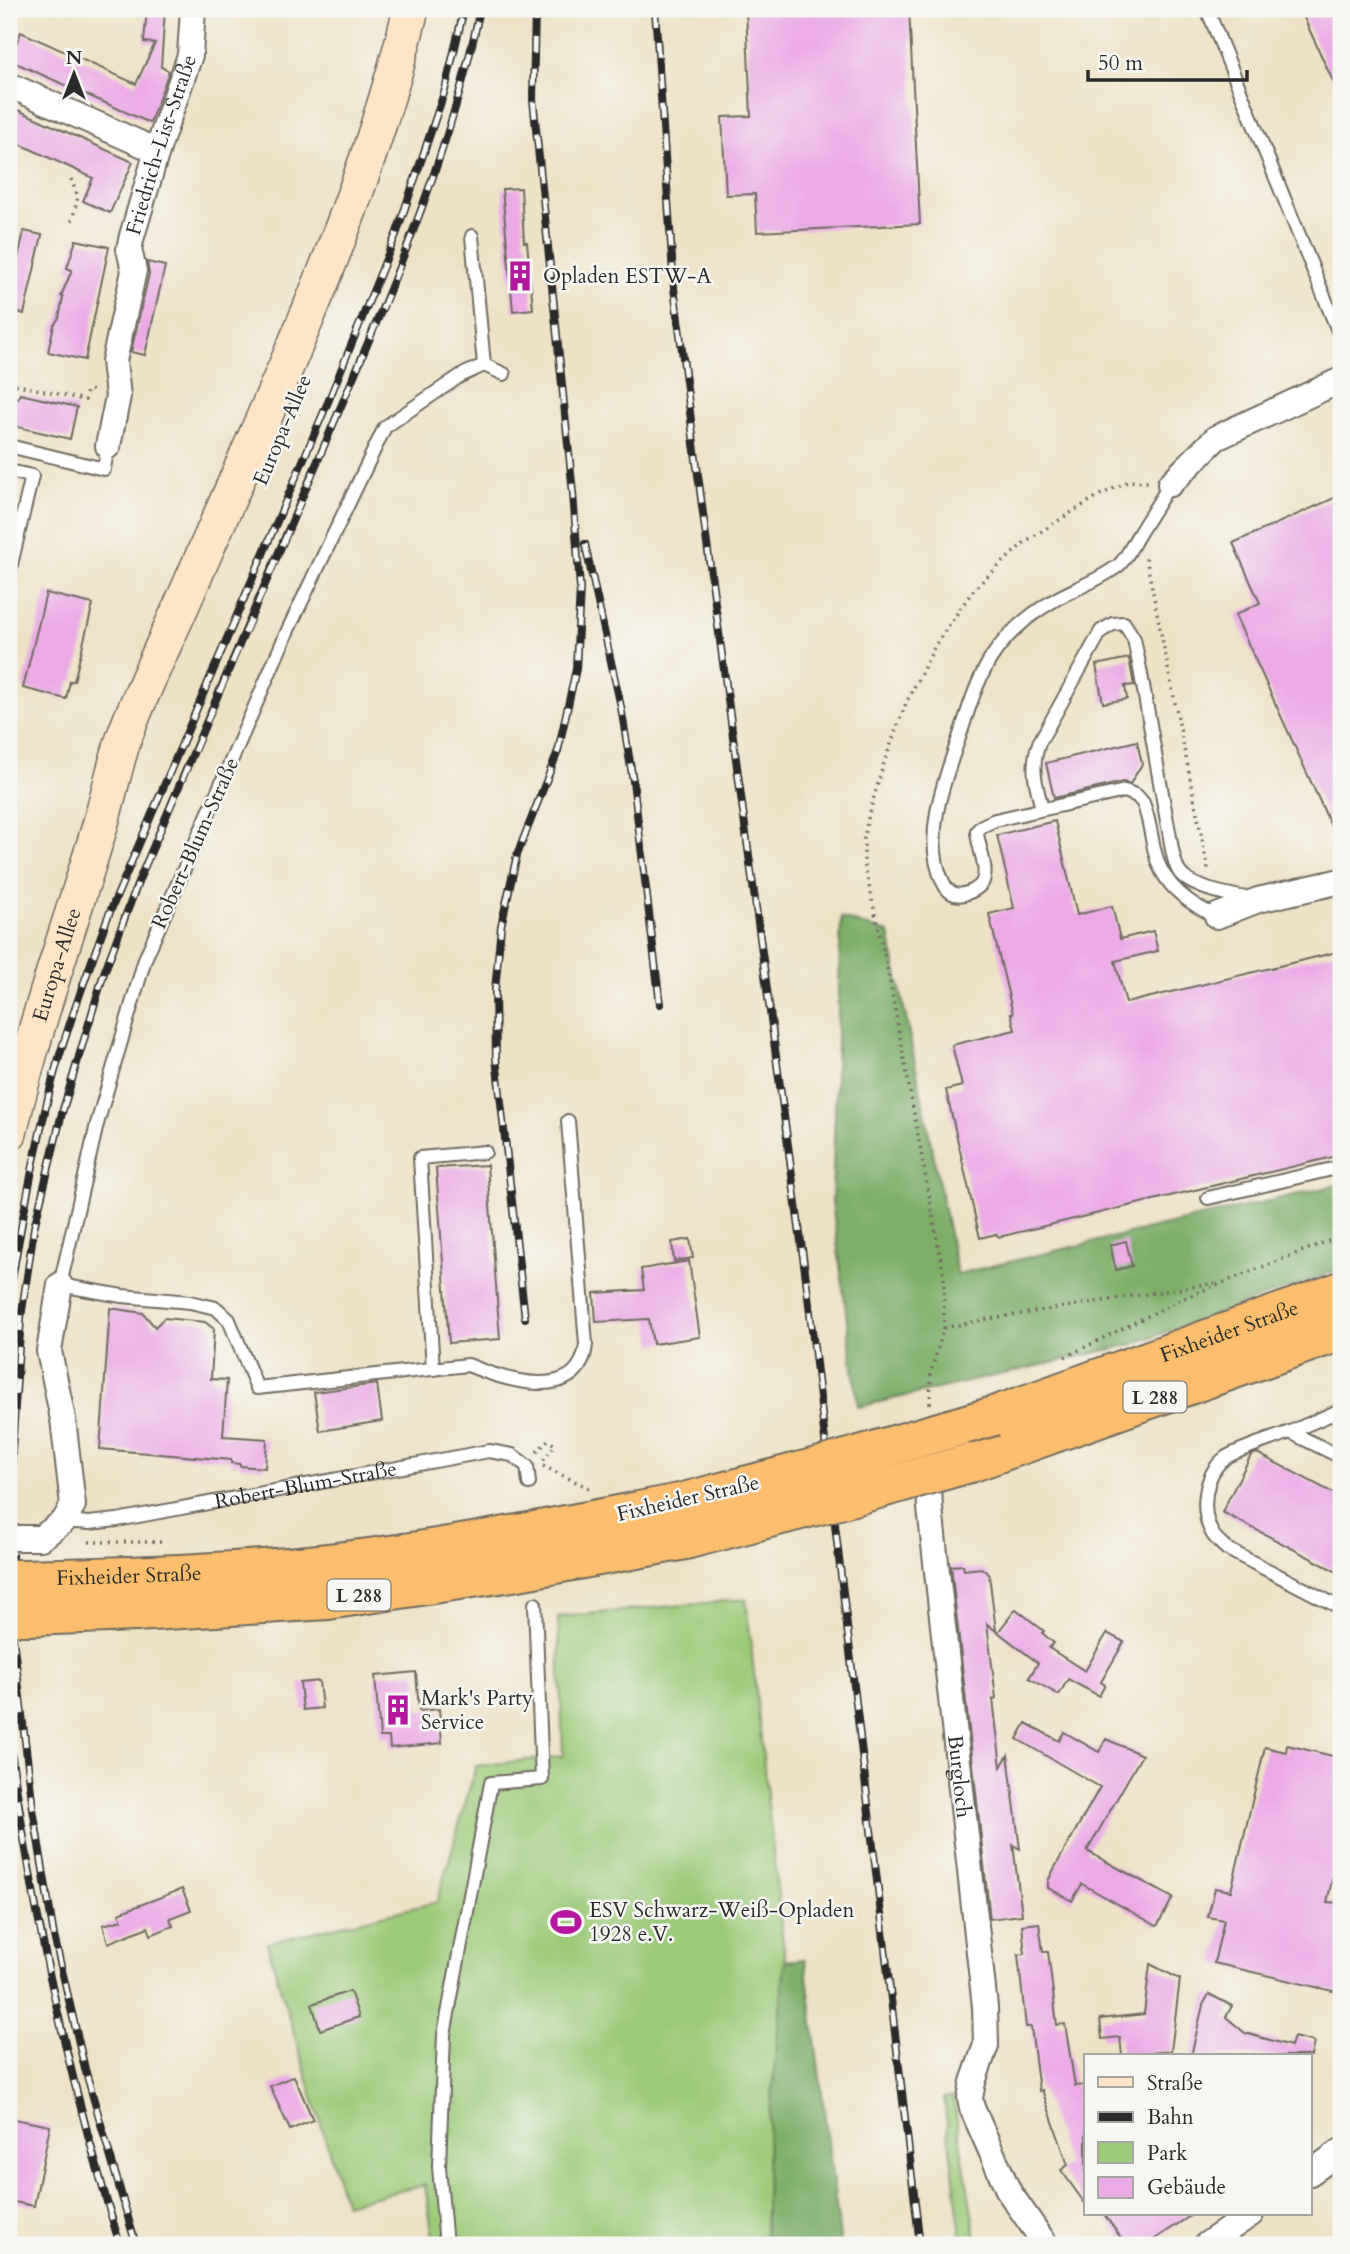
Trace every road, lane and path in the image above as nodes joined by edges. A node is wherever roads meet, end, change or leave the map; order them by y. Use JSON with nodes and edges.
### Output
{"nodes":[{"id":1,"x":194,"y":9,"type":"edge"},
{"id":2,"x":411,"y":9,"type":"edge"},
{"id":3,"x":433,"y":9,"type":"edge"},
{"id":4,"x":1207,"y":9,"type":"edge"},
{"id":5,"x":9,"y":85,"type":"edge"},
{"id":6,"x":157,"y":151,"type":"junction"},
{"id":7,"x":71,"y":179,"type":"dead end"},
{"id":8,"x":9,"y":200,"type":"edge"},
{"id":9,"x":13,"y":212,"type":"dead end"},
{"id":10,"x":71,"y":224,"type":"dead end"},
{"id":11,"x":471,"y":236,"type":"dead end"},
{"id":12,"x":1341,"y":338,"type":"edge"},
{"id":13,"x":484,"y":365,"type":"junction"},
{"id":14,"x":504,"y":374,"type":"dead end"},
{"id":15,"x":1341,"y":380,"type":"edge"},
{"id":16,"x":9,"y":383,"type":"edge"},
{"id":17,"x":78,"y":399,"type":"dead end"},
{"id":18,"x":9,"y":446,"type":"edge"},
{"id":19,"x":108,"y":446,"type":"joint"},
{"id":20,"x":9,"y":471,"type":"edge"},
{"id":21,"x":1170,"y":484,"type":"junction"},
{"id":22,"x":1140,"y":531,"type":"junction"},
{"id":23,"x":9,"y":573,"type":"edge"},
{"id":24,"x":1042,"y":809,"type":"junction"},
{"id":25,"x":97,"y":838,"type":"junction"},
{"id":26,"x":1341,"y":881,"type":"edge"},
{"id":27,"x":1210,"y":889,"type":"junction"},
{"id":28,"x":1258,"y":900,"type":"junction"},
{"id":29,"x":1217,"y":916,"type":"joint"},
{"id":30,"x":568,"y":1121,"type":"dead end"},
{"id":31,"x":9,"y":1133,"type":"edge"},
{"id":32,"x":485,"y":1152,"type":"dead end"},
{"id":33,"x":1341,"y":1167,"type":"edge"},
{"id":34,"x":1208,"y":1198,"type":"dead end"},
{"id":35,"x":1341,"y":1236,"type":"edge"},
{"id":36,"x":1223,"y":1282,"type":"junction"},
{"id":37,"x":60,"y":1285,"type":"junction"},
{"id":38,"x":1341,"y":1291,"type":"edge"},
{"id":39,"x":944,"y":1328,"type":"junction"},
{"id":40,"x":1341,"y":1331,"type":"edge"},
{"id":41,"x":1056,"y":1360,"type":"dead end"},
{"id":42,"x":433,"y":1369,"type":"junction"},
{"id":43,"x":1341,"y":1410,"type":"edge"},
{"id":44,"x":1290,"y":1432,"type":"junction"},
{"id":45,"x":927,"y":1452,"type":"joint"},
{"id":46,"x":1341,"y":1457,"type":"edge"},
{"id":47,"x":527,"y":1466,"type":"junction"},
{"id":48,"x":529,"y":1483,"type":"dead end"},
{"id":49,"x":579,"y":1492,"type":"dead end"},
{"id":50,"x":64,"y":1521,"type":"junction"},
{"id":51,"x":20,"y":1538,"type":"edge"},
{"id":52,"x":168,"y":1542,"type":"dead end"},
{"id":53,"x":18,"y":1597,"type":"edge"},
{"id":54,"x":536,"y":1604,"type":"dead end"},
{"id":55,"x":1341,"y":1608,"type":"edge"},
{"id":56,"x":1341,"y":2151,"type":"edge"},
{"id":57,"x":1312,"y":2172,"type":"edge"},
{"id":58,"x":1248,"y":2216,"type":"edge"},
{"id":59,"x":446,"y":2245,"type":"edge"},
{"id":60,"x":1046,"y":2245,"type":"edge"},
{"id":61,"x":1206,"y":2245,"type":"edge"}],
"edges":[{"from":1,"to":6,"type":"street","name":"Friedrich-List-Straße"},
{"from":2,"to":25,"type":"main road","name":"Europa-Allee"},
{"from":3,"to":25,"type":"main road","name":"Europa-Allee"},
{"from":4,"to":12,"type":"lane"},
{"from":5,"to":6,"type":"street"},
{"from":6,"to":19,"type":"street","name":"Friedrich-List-Straße"},
{"from":7,"to":10,"type":"path"},
{"from":8,"to":9,"type":"path"},
{"from":11,"to":13,"type":"lane"},
{"from":13,"to":14,"type":"lane"},
{"from":13,"to":37,"type":"lane","name":"Robert-Blum-Straße"},
{"from":15,"to":21,"type":"street"},
{"from":16,"to":17,"type":"path"},
{"from":18,"to":19,"type":"lane"},
{"from":20,"to":23,"type":"lane"},
{"from":21,"to":22,"type":"lane"},
{"from":21,"to":39,"type":"path"},
{"from":22,"to":24,"type":"lane"},
{"from":22,"to":27,"type":"path"},
{"from":24,"to":27,"type":"lane"},
{"from":24,"to":29,"type":"lane"},
{"from":25,"to":31,"type":"main road","name":"Europa-Allee"},
{"from":26,"to":28,"type":"street"},
{"from":27,"to":28,"type":"lane"},
{"from":28,"to":29,"type":"street"},
{"from":30,"to":42,"type":"lane"},
{"from":32,"to":42,"type":"lane"},
{"from":33,"to":34,"type":"lane"},
{"from":35,"to":36,"type":"path"},
{"from":36,"to":39,"type":"path"},
{"from":36,"to":41,"type":"path"},
{"from":37,"to":42,"type":"lane"},
{"from":37,"to":50,"type":"street","name":"Robert-Blum-Straße"},
{"from":38,"to":53,"type":"highway","name":"Fixheider Straße","number":"L 288","bridge":true},
{"from":39,"to":45,"type":"path"},
{"from":40,"to":53,"type":"highway","name":"Fixheider Straße","number":"L 288","bridge":true},
{"from":43,"to":44,"type":"lane"},
{"from":44,"to":46,"type":"lane"},
{"from":44,"to":55,"type":"lane"},
{"from":45,"to":60,"type":"street","name":"Burgloch"},
{"from":47,"to":48,"type":"lane"},
{"from":47,"to":49,"type":"path"},
{"from":47,"to":50,"type":"lane","name":"Robert-Blum-Straße"},
{"from":50,"to":51,"type":"street"},
{"from":50,"to":52,"type":"path"},
{"from":54,"to":59,"type":"lane"},
{"from":56,"to":57,"type":"street"},
{"from":58,"to":61,"type":"street"}]}
